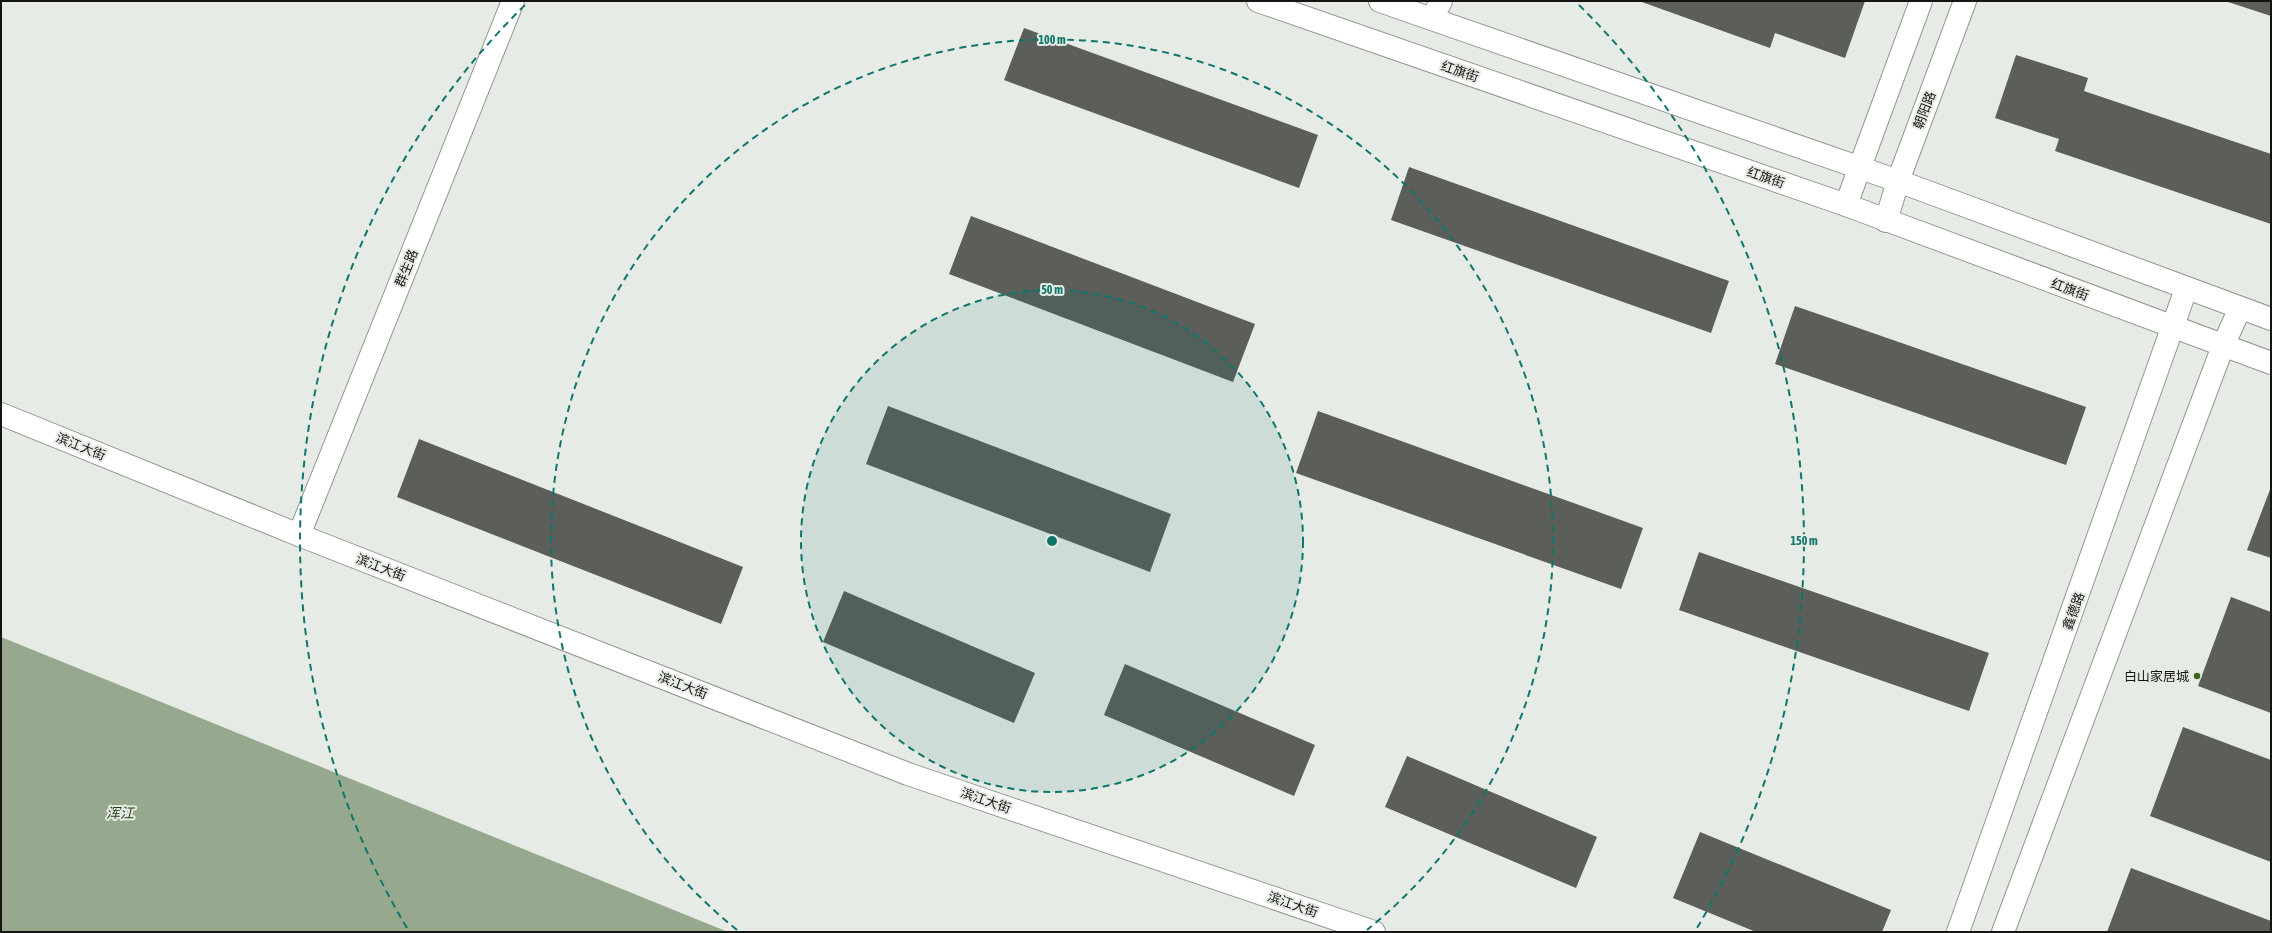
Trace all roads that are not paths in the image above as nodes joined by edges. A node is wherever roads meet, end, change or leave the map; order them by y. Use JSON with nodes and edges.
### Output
{"nodes":[{"id":1,"x":513,"y":1,"type":"edge"},
{"id":2,"x":1258,"y":1,"type":"edge"},
{"id":3,"x":1380,"y":1,"type":"edge"},
{"id":4,"x":1921,"y":1,"type":"edge"},
{"id":5,"x":1965,"y":1,"type":"edge"},
{"id":6,"x":1436,"y":10,"type":"edge"},
{"id":7,"x":1860,"y":168,"type":"junction"},
{"id":8,"x":1898,"y":181,"type":"junction"},
{"id":9,"x":1846,"y":205,"type":"junction"},
{"id":10,"x":1886,"y":221,"type":"junction"},
{"id":11,"x":2186,"y":289,"type":"junction"},
{"id":12,"x":2240,"y":308,"type":"junction"},
{"id":13,"x":2271,"y":320,"type":"edge"},
{"id":14,"x":2174,"y":328,"type":"junction"},
{"id":15,"x":2223,"y":346,"type":"junction"},
{"id":16,"x":2271,"y":363,"type":"edge"},
{"id":17,"x":1,"y":414,"type":"edge"},
{"id":18,"x":299,"y":535,"type":"junction"},
{"id":19,"x":1374,"y":932,"type":"edge"},
{"id":20,"x":1958,"y":932,"type":"edge"},
{"id":21,"x":2003,"y":932,"type":"edge"}],
"edges":[{"from":1,"to":18,"type":"street","name":"群生路"},
{"from":2,"to":9,"type":"street","name":"红旗街"},
{"from":3,"to":6,"type":"street"},
{"from":4,"to":7,"type":"street"},
{"from":5,"to":8,"type":"street","name":"朝阳路"},
{"from":6,"to":7,"type":"street"},
{"from":7,"to":8,"type":"street"},
{"from":7,"to":9,"type":"street"},
{"from":8,"to":10,"type":"street","name":"朝阳路"},
{"from":8,"to":11,"type":"street"},
{"from":9,"to":10,"type":"street","name":"红旗街"},
{"from":10,"to":14,"type":"street","name":"红旗街"},
{"from":11,"to":12,"type":"street"},
{"from":11,"to":14,"type":"street","name":"鑫德路"},
{"from":12,"to":13,"type":"street"},
{"from":12,"to":15,"type":"street"},
{"from":14,"to":15,"type":"street","name":"红旗街"},
{"from":14,"to":20,"type":"street","name":"鑫德路"},
{"from":15,"to":16,"type":"street","name":"红旗街"},
{"from":15,"to":21,"type":"street"},
{"from":17,"to":18,"type":"street","name":"滨江大街"},
{"from":18,"to":19,"type":"street","name":"滨江大街"}]}
